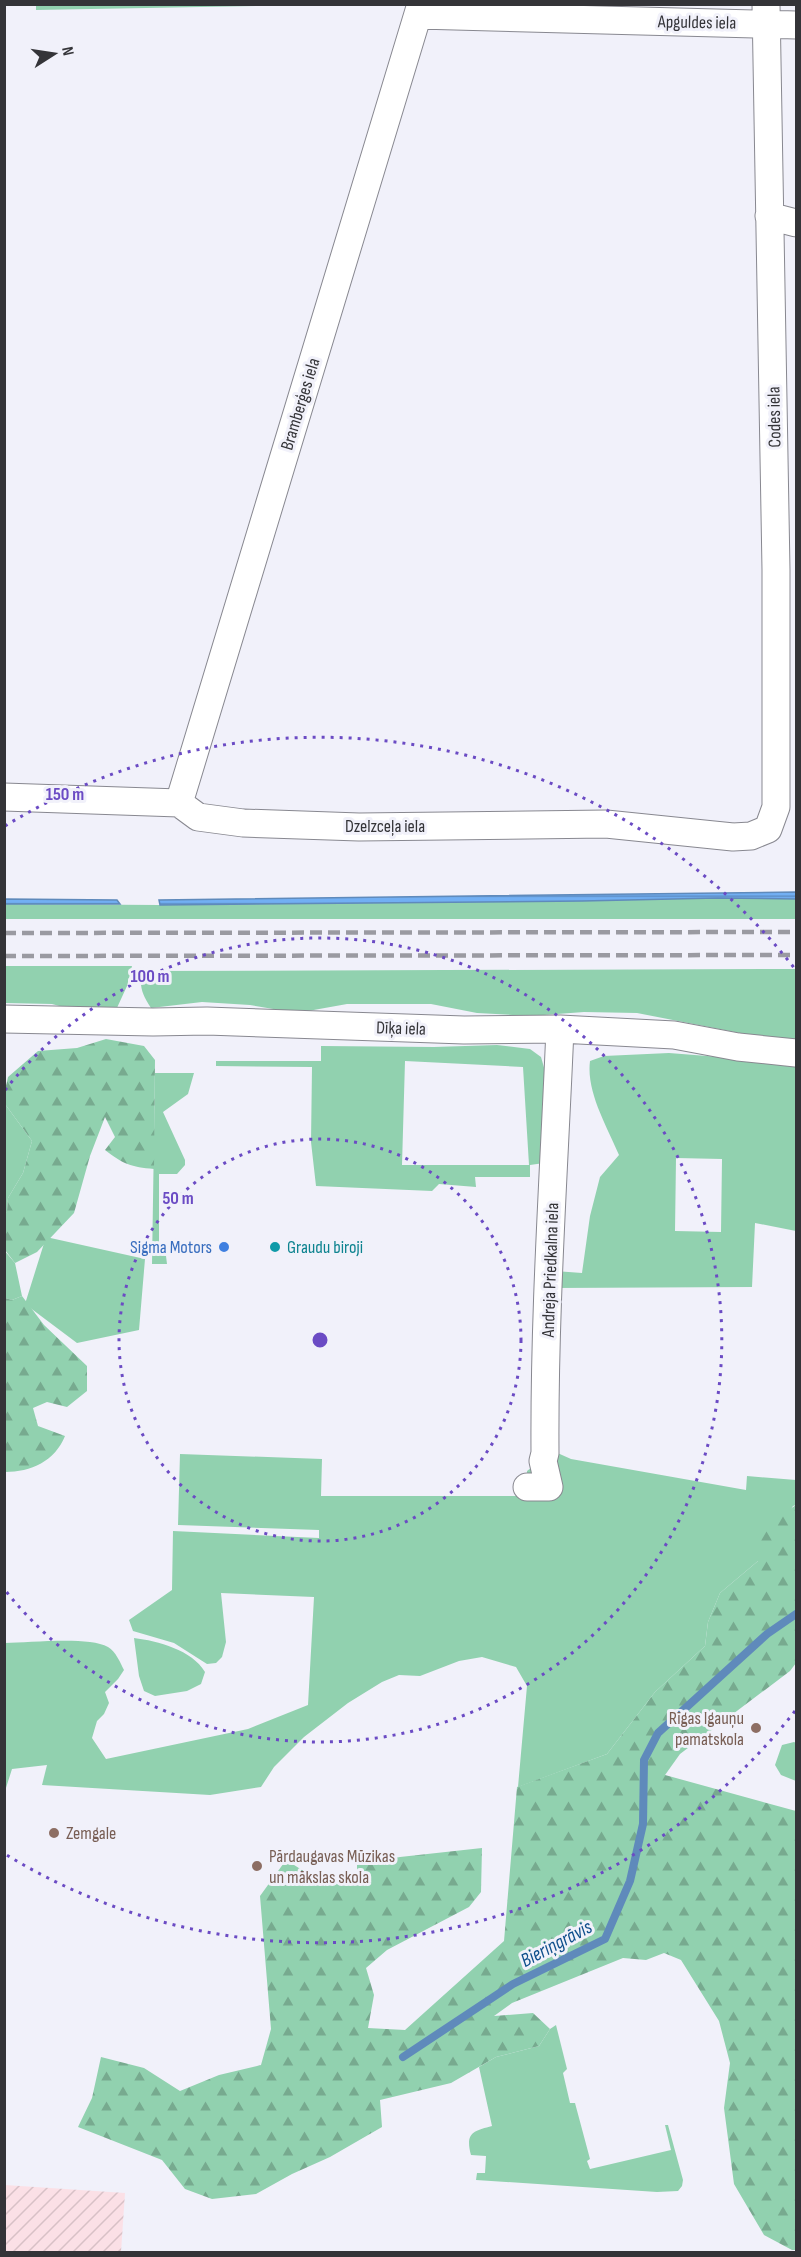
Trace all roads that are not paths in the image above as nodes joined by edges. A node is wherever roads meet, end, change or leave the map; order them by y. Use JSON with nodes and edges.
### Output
{"nodes":[{"id":1,"x":419,"y":10,"type":"edge"},
{"id":2,"x":766,"y":14,"type":"edge"},
{"id":3,"x":796,"y":25,"type":"edge"},
{"id":4,"x":769,"y":216,"type":"junction"},
{"id":5,"x":796,"y":223,"type":"edge"},
{"id":6,"x":4,"y":797,"type":"edge"},
{"id":7,"x":179,"y":803,"type":"junction"},
{"id":8,"x":768,"y":828,"type":"joint"},
{"id":9,"x":4,"y":1019,"type":"edge"},
{"id":10,"x":560,"y":1029,"type":"junction"},
{"id":11,"x":796,"y":1053,"type":"edge"},
{"id":12,"x":527,"y":1487,"type":"dead end"}],
"edges":[{"from":1,"to":2,"type":"street","name":"Apguldes iela"},
{"from":1,"to":7,"type":"street","name":"Bramberģes iela"},
{"from":2,"to":3,"type":"street","name":"Apguldes iela"},
{"from":2,"to":4,"type":"street","name":"Codes iela"},
{"from":4,"to":5,"type":"street"},
{"from":4,"to":8,"type":"street","name":"Codes iela"},
{"from":6,"to":7,"type":"street","name":"Dzelzceļa iela"},
{"from":7,"to":8,"type":"street","name":"Dzelzceļa iela"},
{"from":9,"to":10,"type":"street","name":"Dīķa iela"},
{"from":10,"to":11,"type":"street","name":"Dīķa iela"},
{"from":10,"to":12,"type":"street","name":"Andreja Priedkalna iela"}]}
